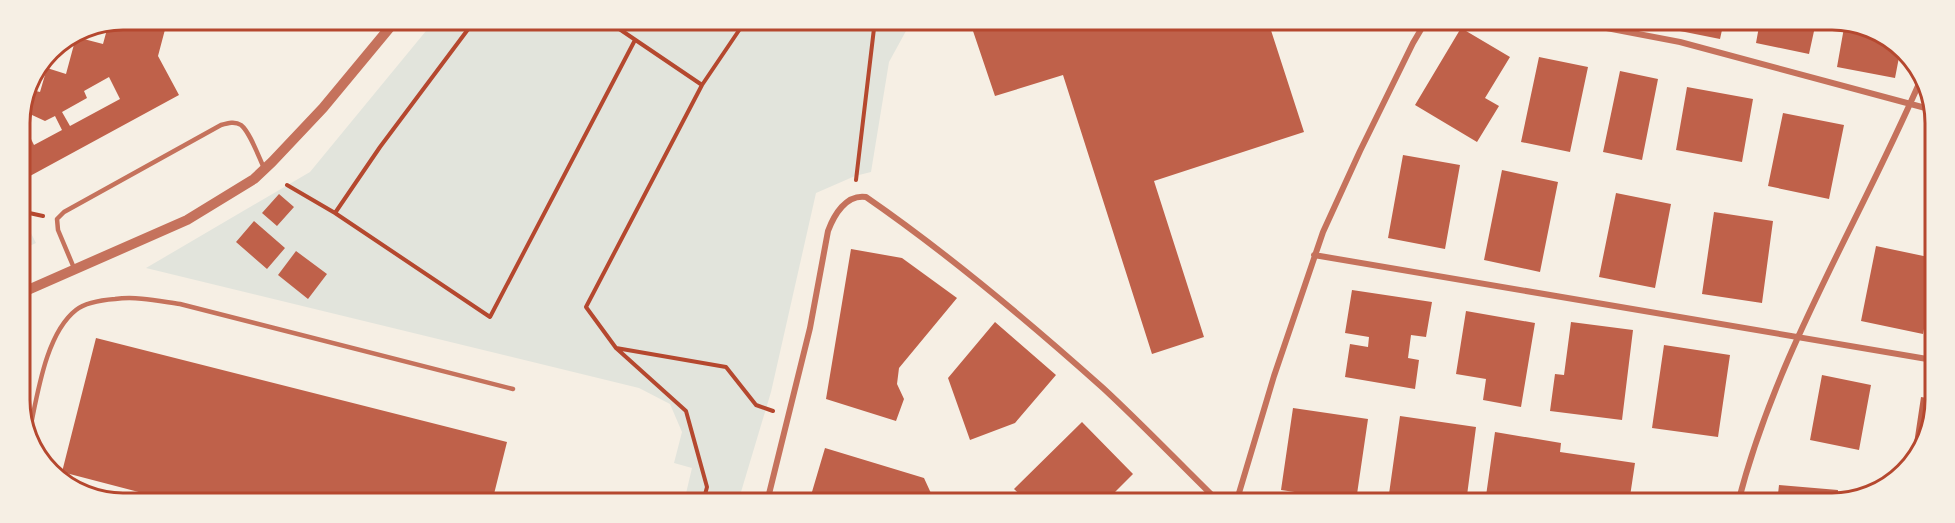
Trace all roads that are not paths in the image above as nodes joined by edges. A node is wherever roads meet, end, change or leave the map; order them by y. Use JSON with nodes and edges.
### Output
{"nodes":[{"id":1,"x":388,"y":30,"type":"edge"},
{"id":2,"x":1421,"y":30,"type":"edge"},
{"id":3,"x":1617,"y":30,"type":"edge"},
{"id":4,"x":1917,"y":87,"type":"edge"},
{"id":5,"x":1910,"y":104,"type":"junction"},
{"id":6,"x":1923,"y":107,"type":"edge"},
{"id":7,"x":265,"y":170,"type":"junction"},
{"id":8,"x":1314,"y":255,"type":"junction"},
{"id":9,"x":75,"y":269,"type":"junction"},
{"id":10,"x":30,"y":289,"type":"edge"},
{"id":11,"x":1797,"y":336,"type":"junction"},
{"id":12,"x":1925,"y":358,"type":"edge"},
{"id":13,"x":513,"y":389,"type":"dead end"},
{"id":14,"x":32,"y":419,"type":"edge"},
{"id":15,"x":769,"y":493,"type":"edge"},
{"id":16,"x":1210,"y":493,"type":"edge"},
{"id":17,"x":1239,"y":493,"type":"edge"},
{"id":18,"x":1741,"y":493,"type":"edge"}],
"edges":[{"from":1,"to":7,"type":"street"},
{"from":2,"to":8,"type":"street"},
{"from":3,"to":5,"type":"street"},
{"from":4,"to":5,"type":"street"},
{"from":5,"to":6,"type":"street"},
{"from":5,"to":11,"type":"street"},
{"from":7,"to":9,"type":"street"},
{"from":7,"to":9,"type":"lane"},
{"from":8,"to":11,"type":"street"},
{"from":8,"to":17,"type":"street"},
{"from":9,"to":10,"type":"street"},
{"from":11,"to":12,"type":"street"},
{"from":11,"to":18,"type":"street"},
{"from":13,"to":14,"type":"lane"},
{"from":15,"to":16,"type":"street"}]}
